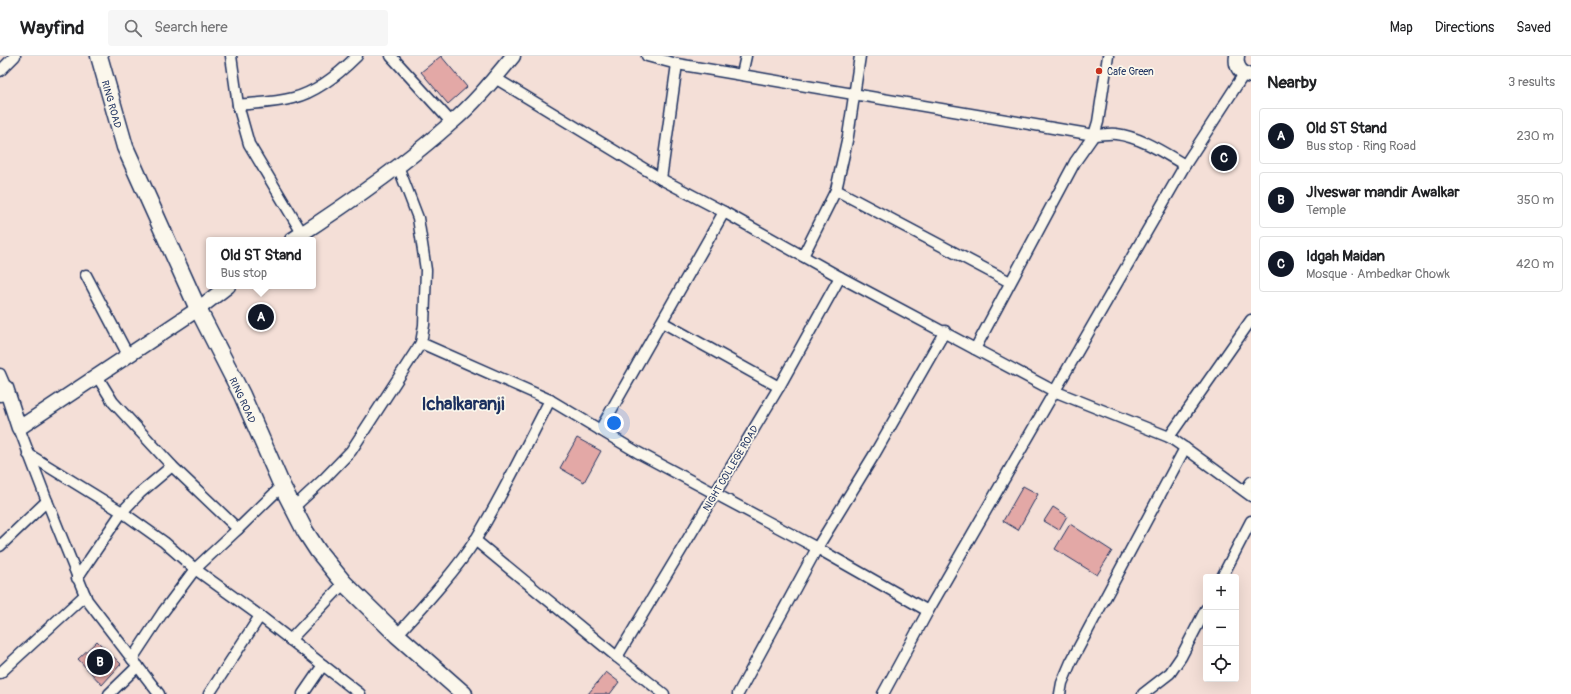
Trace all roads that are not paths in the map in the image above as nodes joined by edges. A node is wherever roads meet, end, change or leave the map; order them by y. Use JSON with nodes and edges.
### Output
{"nodes":[{"id":1,"x":15,"y":56,"type":"edge"},
{"id":2,"x":99,"y":56,"type":"edge"},
{"id":3,"x":231,"y":56,"type":"edge"},
{"id":4,"x":357,"y":56,"type":"edge"},
{"id":5,"x":391,"y":56,"type":"edge"},
{"id":6,"x":513,"y":56,"type":"edge"},
{"id":7,"x":647,"y":56,"type":"edge"},
{"id":8,"x":746,"y":56,"type":"edge"},
{"id":9,"x":860,"y":56,"type":"edge"},
{"id":10,"x":1108,"y":56,"type":"edge"},
{"id":11,"x":1233,"y":57,"type":"edge"},
{"id":12,"x":677,"y":64,"type":"junction"},
{"id":13,"x":0,"y":71,"type":"edge"},
{"id":14,"x":742,"y":74,"type":"junction"},
{"id":15,"x":1248,"y":75,"type":"edge"},
{"id":16,"x":495,"y":78,"type":"junction"},
{"id":17,"x":854,"y":93,"type":"junction"},
{"id":18,"x":238,"y":105,"type":"junction"},
{"id":19,"x":452,"y":123,"type":"junction"},
{"id":20,"x":1094,"y":135,"type":"junction"},
{"id":21,"x":1185,"y":165,"type":"junction"},
{"id":22,"x":398,"y":166,"type":"junction"},
{"id":23,"x":661,"y":179,"type":"junction"},
{"id":24,"x":836,"y":190,"type":"junction"},
{"id":25,"x":724,"y":212,"type":"junction"},
{"id":26,"x":297,"y":237,"type":"edge"},
{"id":27,"x":803,"y":256,"type":"junction"},
{"id":28,"x":86,"y":275,"type":"dead end"},
{"id":29,"x":840,"y":277,"type":"junction"},
{"id":30,"x":1010,"y":282,"type":"junction"},
{"id":31,"x":224,"y":289,"type":"edge"},
{"id":32,"x":198,"y":309,"type":"junction"},
{"id":33,"x":1251,"y":320,"type":"edge"},
{"id":34,"x":662,"y":322,"type":"junction"},
{"id":35,"x":945,"y":332,"type":"junction"},
{"id":36,"x":421,"y":343,"type":"junction"},
{"id":37,"x":975,"y":349,"type":"junction"},
{"id":38,"x":128,"y":356,"type":"junction"},
{"id":39,"x":0,"y":374,"type":"edge"},
{"id":40,"x":97,"y":376,"type":"junction"},
{"id":41,"x":779,"y":387,"type":"junction"},
{"id":42,"x":3,"y":391,"type":"edge"},
{"id":43,"x":1054,"y":391,"type":"junction"},
{"id":44,"x":550,"y":400,"type":"junction"},
{"id":45,"x":19,"y":428,"type":"junction"},
{"id":46,"x":600,"y":430,"type":"junction"},
{"id":47,"x":1169,"y":437,"type":"junction"},
{"id":48,"x":1185,"y":448,"type":"junction"},
{"id":49,"x":28,"y":454,"type":"junction"},
{"id":50,"x":172,"y":466,"type":"junction"},
{"id":51,"x":1251,"y":482,"type":"edge"},
{"id":52,"x":282,"y":486,"type":"junction"},
{"id":53,"x":715,"y":493,"type":"junction"},
{"id":54,"x":1248,"y":493,"type":"edge"},
{"id":55,"x":47,"y":501,"type":"junction"},
{"id":56,"x":293,"y":508,"type":"junction"},
{"id":57,"x":122,"y":512,"type":"junction"},
{"id":58,"x":1251,"y":522,"type":"edge"},
{"id":59,"x":238,"y":528,"type":"junction"},
{"id":60,"x":475,"y":540,"type":"junction"},
{"id":61,"x":0,"y":546,"type":"edge"},
{"id":62,"x":817,"y":548,"type":"junction"},
{"id":63,"x":195,"y":569,"type":"junction"},
{"id":64,"x":1224,"y":574,"type":"edge"},
{"id":65,"x":77,"y":578,"type":"junction"},
{"id":66,"x":344,"y":583,"type":"junction"},
{"id":67,"x":85,"y":595,"type":"junction"},
{"id":68,"x":1205,"y":610,"type":"edge"},
{"id":69,"x":928,"y":611,"type":"junction"},
{"id":70,"x":260,"y":616,"type":"junction"},
{"id":71,"x":397,"y":635,"type":"junction"},
{"id":72,"x":290,"y":640,"type":"junction"},
{"id":73,"x":617,"y":657,"type":"junction"},
{"id":74,"x":135,"y":662,"type":"junction"},
{"id":75,"x":323,"y":665,"type":"junction"},
{"id":76,"x":0,"y":673,"type":"edge"},
{"id":77,"x":109,"y":694,"type":"edge"},
{"id":78,"x":159,"y":694,"type":"edge"},
{"id":79,"x":209,"y":694,"type":"edge"},
{"id":80,"x":302,"y":694,"type":"edge"},
{"id":81,"x":360,"y":694,"type":"edge"},
{"id":82,"x":464,"y":694,"type":"edge"},
{"id":83,"x":664,"y":694,"type":"edge"},
{"id":84,"x":738,"y":694,"type":"edge"},
{"id":85,"x":883,"y":694,"type":"edge"},
{"id":86,"x":1060,"y":694,"type":"edge"},
{"id":87,"x":1143,"y":694,"type":"edge"}],
"edges":[{"from":1,"to":13,"type":"street"},
{"from":2,"to":32,"type":"main road","name":"RING ROAD"},
{"from":3,"to":18,"type":"street"},
{"from":4,"to":18,"type":"street"},
{"from":5,"to":19,"type":"street"},
{"from":6,"to":16,"type":"street"},
{"from":7,"to":12,"type":"street"},
{"from":8,"to":14,"type":"street"},
{"from":9,"to":17,"type":"street"},
{"from":10,"to":20,"type":"street"},
{"from":11,"to":15,"type":"street"},
{"from":12,"to":14,"type":"street"},
{"from":12,"to":23,"type":"street"},
{"from":14,"to":17,"type":"street"},
{"from":15,"to":21,"type":"street"},
{"from":16,"to":19,"type":"street"},
{"from":16,"to":23,"type":"street"},
{"from":17,"to":20,"type":"street"},
{"from":17,"to":24,"type":"street"},
{"from":18,"to":26,"type":"street"},
{"from":19,"to":22,"type":"street"},
{"from":20,"to":21,"type":"street"},
{"from":20,"to":30,"type":"street"},
{"from":21,"to":43,"type":"street"},
{"from":22,"to":26,"type":"street"},
{"from":22,"to":36,"type":"street"},
{"from":23,"to":25,"type":"street"},
{"from":24,"to":27,"type":"street"},
{"from":24,"to":30,"type":"street"},
{"from":25,"to":27,"type":"street"},
{"from":25,"to":34,"type":"street"},
{"from":27,"to":29,"type":"street"},
{"from":28,"to":38,"type":"street"},
{"from":29,"to":35,"type":"street"},
{"from":29,"to":41,"type":"street","name":"NIGHT COLLEGE ROAD"},
{"from":30,"to":37,"type":"street"},
{"from":31,"to":32,"type":"street"},
{"from":32,"to":38,"type":"street"},
{"from":32,"to":52,"type":"main road","name":"RING ROAD"},
{"from":33,"to":47,"type":"street"},
{"from":34,"to":41,"type":"street"},
{"from":34,"to":46,"type":"street"},
{"from":35,"to":37,"type":"street"},
{"from":35,"to":62,"type":"street"},
{"from":36,"to":44,"type":"street"},
{"from":36,"to":56,"type":"street"},
{"from":37,"to":43,"type":"street"},
{"from":38,"to":40,"type":"street"},
{"from":39,"to":42,"type":"street"},
{"from":40,"to":45,"type":"street"},
{"from":40,"to":50,"type":"street"},
{"from":41,"to":53,"type":"street","name":"NIGHT COLLEGE ROAD"},
{"from":42,"to":45,"type":"street"},
{"from":43,"to":47,"type":"street"},
{"from":43,"to":69,"type":"street"},
{"from":44,"to":46,"type":"street"},
{"from":44,"to":60,"type":"street"},
{"from":45,"to":49,"type":"street"},
{"from":46,"to":53,"type":"street"},
{"from":47,"to":48,"type":"street"},
{"from":48,"to":54,"type":"street"},
{"from":48,"to":86,"type":"street"},
{"from":49,"to":55,"type":"street"},
{"from":49,"to":57,"type":"street"},
{"from":50,"to":57,"type":"street"},
{"from":50,"to":59,"type":"street"},
{"from":51,"to":54,"type":"street"},
{"from":52,"to":56,"type":"main road","name":"RING ROAD"},
{"from":52,"to":59,"type":"street"},
{"from":53,"to":62,"type":"street"},
{"from":53,"to":73,"type":"street","name":"NIGHT COLLEGE ROAD"},
{"from":55,"to":61,"type":"street"},
{"from":55,"to":65,"type":"street"},
{"from":56,"to":66,"type":"main road","name":"RING ROAD"},
{"from":57,"to":63,"type":"street"},
{"from":57,"to":65,"type":"street"},
{"from":58,"to":64,"type":"street"},
{"from":59,"to":63,"type":"street"},
{"from":60,"to":71,"type":"street"},
{"from":60,"to":73,"type":"street"},
{"from":62,"to":69,"type":"street"},
{"from":62,"to":84,"type":"street"},
{"from":63,"to":70,"type":"street"},
{"from":63,"to":74,"type":"street"},
{"from":65,"to":67,"type":"street"},
{"from":66,"to":71,"type":"main road","name":"RING ROAD"},
{"from":66,"to":72,"type":"street"},
{"from":67,"to":74,"type":"street"},
{"from":67,"to":76,"type":"street"},
{"from":68,"to":87,"type":"street"},
{"from":69,"to":85,"type":"street"},
{"from":70,"to":72,"type":"street"},
{"from":70,"to":79,"type":"street"},
{"from":71,"to":82,"type":"main road","name":"RING ROAD"},
{"from":72,"to":75,"type":"street"},
{"from":73,"to":83,"type":"street"},
{"from":74,"to":77,"type":"street"},
{"from":74,"to":78,"type":"street"},
{"from":75,"to":80,"type":"street"},
{"from":75,"to":81,"type":"street"}]}
